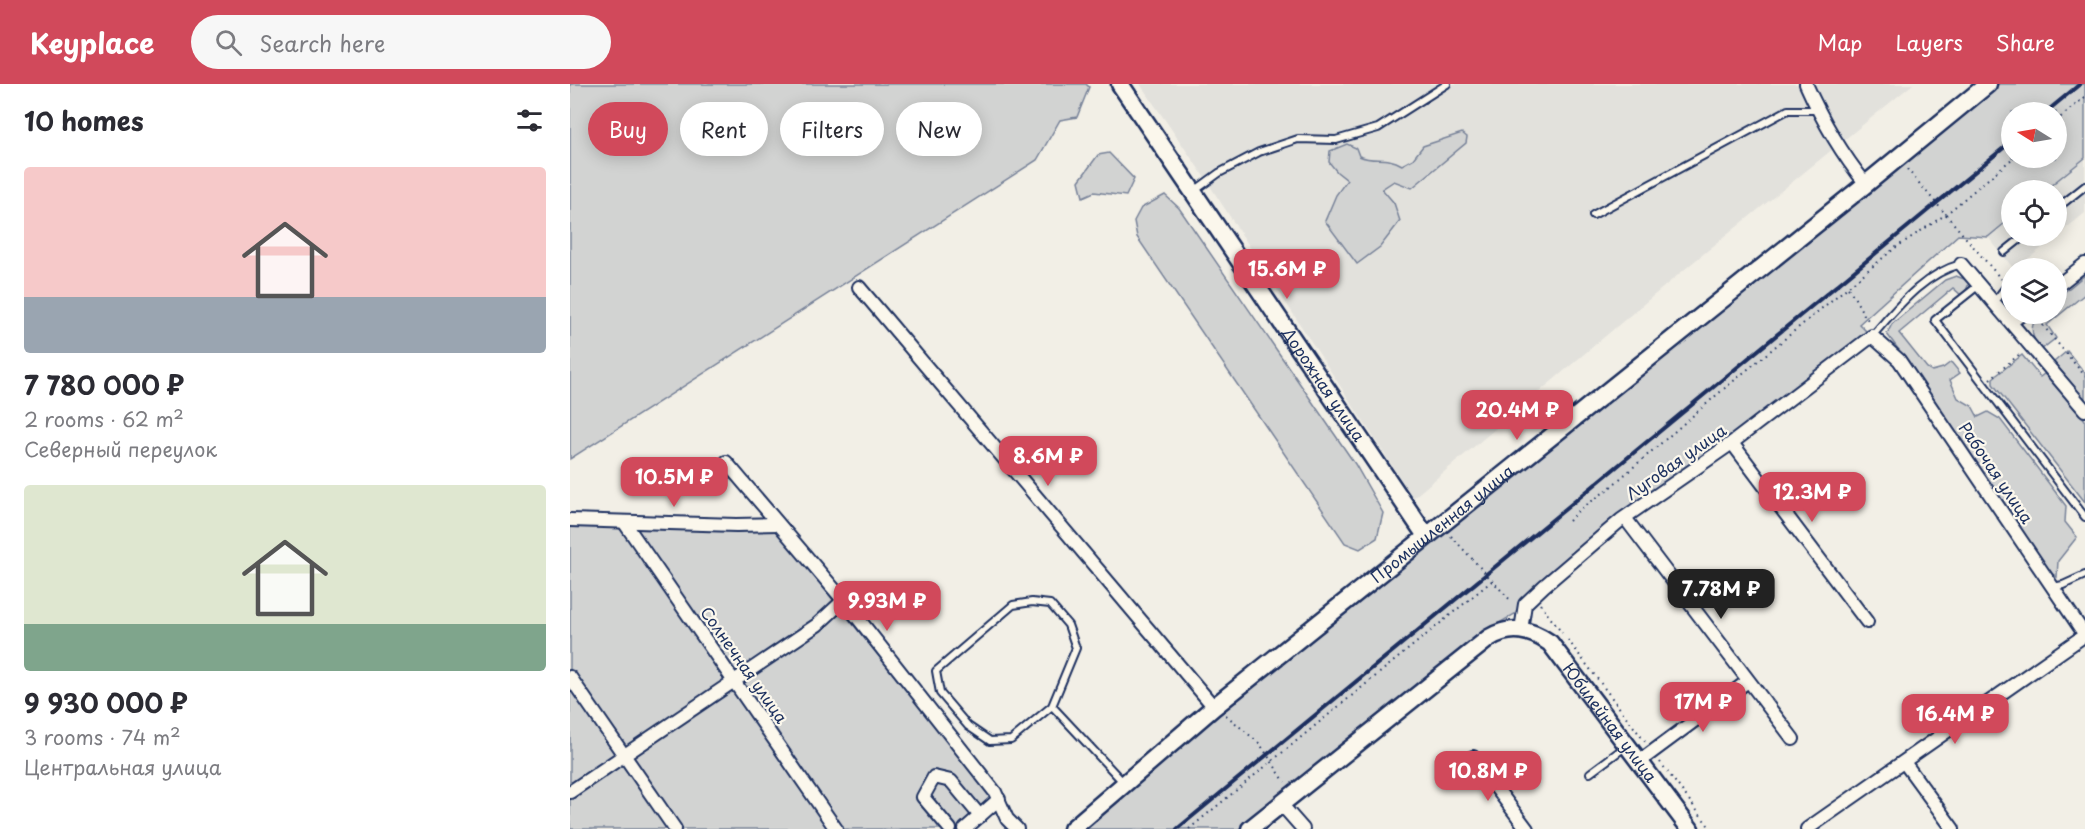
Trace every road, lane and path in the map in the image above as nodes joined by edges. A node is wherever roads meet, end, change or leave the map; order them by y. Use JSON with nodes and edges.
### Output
{"nodes":[{"id":1,"x":1120,"y":84,"type":"edge"},
{"id":2,"x":1447,"y":84,"type":"edge"},
{"id":3,"x":1806,"y":84,"type":"edge"},
{"id":4,"x":1988,"y":84,"type":"edge"},
{"id":5,"x":2085,"y":97,"type":"edge"},
{"id":6,"x":1818,"y":110,"type":"junction"},
{"id":7,"x":2067,"y":112,"type":"edge"},
{"id":8,"x":1898,"y":158,"type":"junction"},
{"id":9,"x":2001,"y":168,"type":"edge"},
{"id":10,"x":1866,"y":184,"type":"junction"},
{"id":11,"x":2085,"y":186,"type":"edge"},
{"id":12,"x":1193,"y":192,"type":"junction"},
{"id":13,"x":2067,"y":200,"type":"edge"},
{"id":14,"x":1593,"y":215,"type":"dead end"},
{"id":15,"x":1945,"y":215,"type":"junction"},
{"id":16,"x":2012,"y":246,"type":"edge"},
{"id":17,"x":2004,"y":252,"type":"dead end"},
{"id":18,"x":1961,"y":264,"type":"joint"},
{"id":19,"x":2085,"y":264,"type":"edge"},
{"id":20,"x":2001,"y":276,"type":"edge"},
{"id":21,"x":2067,"y":278,"type":"edge"},
{"id":22,"x":1979,"y":285,"type":"junction"},
{"id":23,"x":859,"y":287,"type":"dead end"},
{"id":24,"x":1848,"y":288,"type":"junction"},
{"id":25,"x":2001,"y":294,"type":"edge"},
{"id":26,"x":1994,"y":302,"type":"junction"},
{"id":27,"x":2001,"y":310,"type":"edge"},
{"id":28,"x":2013,"y":324,"type":"edge"},
{"id":29,"x":2041,"y":324,"type":"edge"},
{"id":30,"x":1874,"y":333,"type":"junction"},
{"id":31,"x":2025,"y":350,"type":"dead end"},
{"id":32,"x":2085,"y":376,"type":"edge"},
{"id":33,"x":1984,"y":384,"type":"junction"},
{"id":34,"x":2085,"y":410,"type":"edge"},
{"id":35,"x":1732,"y":443,"type":"junction"},
{"id":36,"x":726,"y":462,"type":"dead end"},
{"id":37,"x":2085,"y":517,"type":"edge"},
{"id":38,"x":1625,"y":518,"type":"junction"},
{"id":39,"x":570,"y":520,"type":"edge"},
{"id":40,"x":1569,"y":521,"type":"dead end"},
{"id":41,"x":624,"y":522,"type":"junction"},
{"id":42,"x":778,"y":524,"type":"junction"},
{"id":43,"x":1440,"y":525,"type":"junction"},
{"id":44,"x":1426,"y":536,"type":"junction"},
{"id":45,"x":2085,"y":575,"type":"edge"},
{"id":46,"x":1493,"y":580,"type":"junction"},
{"id":47,"x":2053,"y":587,"type":"junction"},
{"id":48,"x":1534,"y":595,"type":"junction"},
{"id":49,"x":843,"y":601,"type":"junction"},
{"id":50,"x":1516,"y":606,"type":"dead end"},
{"id":51,"x":1867,"y":622,"type":"dead end"},
{"id":52,"x":1521,"y":630,"type":"junction"},
{"id":53,"x":2085,"y":635,"type":"edge"},
{"id":54,"x":570,"y":677,"type":"edge"},
{"id":55,"x":735,"y":681,"type":"junction"},
{"id":56,"x":1748,"y":681,"type":"junction"},
{"id":57,"x":1052,"y":706,"type":"junction"},
{"id":58,"x":1214,"y":707,"type":"junction"},
{"id":59,"x":1793,"y":739,"type":"dead end"},
{"id":60,"x":1628,"y":745,"type":"junction"},
{"id":61,"x":624,"y":755,"type":"junction"},
{"id":62,"x":1646,"y":756,"type":"junction"},
{"id":63,"x":1473,"y":757,"type":"dead end"},
{"id":64,"x":1271,"y":761,"type":"junction"},
{"id":65,"x":1904,"y":762,"type":"junction"},
{"id":66,"x":1590,"y":773,"type":"dead end"},
{"id":67,"x":1125,"y":784,"type":"junction"},
{"id":68,"x":570,"y":792,"type":"edge"},
{"id":69,"x":999,"y":799,"type":"junction"},
{"id":70,"x":1287,"y":800,"type":"junction"},
{"id":71,"x":980,"y":816,"type":"junction"},
{"id":72,"x":675,"y":829,"type":"edge"},
{"id":73,"x":836,"y":829,"type":"edge"},
{"id":74,"x":950,"y":829,"type":"edge"},
{"id":75,"x":965,"y":829,"type":"edge"},
{"id":76,"x":1017,"y":829,"type":"edge"},
{"id":77,"x":1072,"y":829,"type":"edge"},
{"id":78,"x":1188,"y":829,"type":"edge"},
{"id":79,"x":1250,"y":829,"type":"edge"},
{"id":80,"x":1303,"y":829,"type":"edge"},
{"id":81,"x":1527,"y":829,"type":"edge"},
{"id":82,"x":1690,"y":829,"type":"edge"},
{"id":83,"x":1711,"y":829,"type":"edge"},
{"id":84,"x":1807,"y":829,"type":"edge"},
{"id":85,"x":1953,"y":829,"type":"edge"}],
"edges":[{"from":1,"to":12,"type":"street","name":"Дорожная улица"},
{"from":2,"to":12,"type":"lane"},
{"from":3,"to":6,"type":"street"},
{"from":4,"to":8,"type":"street","name":"Промышленная улица"},
{"from":5,"to":7,"type":"path"},
{"from":6,"to":10,"type":"street"},
{"from":6,"to":14,"type":"lane"},
{"from":8,"to":10,"type":"street","name":"Промышленная улица"},
{"from":8,"to":15,"type":"path"},
{"from":9,"to":15,"type":"path"},
{"from":10,"to":43,"type":"street","name":"Промышленная улица"},
{"from":11,"to":13,"type":"lane"},
{"from":12,"to":44,"type":"street","name":"Дорожная улица"},
{"from":15,"to":20,"type":"path"},
{"from":15,"to":24,"type":"path"},
{"from":16,"to":17,"type":"lane"},
{"from":18,"to":22,"type":"street"},
{"from":18,"to":30,"type":"lane"},
{"from":19,"to":21,"type":"street"},
{"from":22,"to":26,"type":"street"},
{"from":22,"to":33,"type":"lane"},
{"from":23,"to":58,"type":"street"},
{"from":24,"to":30,"type":"path"},
{"from":24,"to":40,"type":"path"},
{"from":25,"to":26,"type":"lane"},
{"from":26,"to":27,"type":"street"},
{"from":28,"to":34,"type":"street"},
{"from":29,"to":32,"type":"path"},
{"from":30,"to":35,"type":"street","name":"Луговая улица"},
{"from":30,"to":47,"type":"street","name":"Рабочая улица"},
{"from":31,"to":33,"type":"path"},
{"from":33,"to":37,"type":"lane"},
{"from":35,"to":38,"type":"street","name":"Луговая улица"},
{"from":35,"to":51,"type":"street"},
{"from":36,"to":42,"type":"street"},
{"from":38,"to":48,"type":"street","name":"Луговая улица"},
{"from":38,"to":56,"type":"street"},
{"from":39,"to":41,"type":"street"},
{"from":41,"to":42,"type":"street"},
{"from":41,"to":55,"type":"street","name":"Солнечная улица"},
{"from":42,"to":49,"type":"street"},
{"from":43,"to":44,"type":"street","name":"Промышленная улица"},
{"from":43,"to":46,"type":"path"},
{"from":44,"to":58,"type":"street","name":"Промышленная улица"},
{"from":45,"to":47,"type":"lane"},
{"from":46,"to":50,"type":"path"},
{"from":46,"to":64,"type":"path"},
{"from":47,"to":53,"type":"street","name":"Рабочая улица"},
{"from":48,"to":52,"type":"street","name":"Луговая улица"},
{"from":48,"to":62,"type":"path"},
{"from":49,"to":55,"type":"street"},
{"from":49,"to":69,"type":"street"},
{"from":52,"to":60,"type":"street","name":"Юбилейная улица"},
{"from":52,"to":70,"type":"street"},
{"from":53,"to":65,"type":"street"},
{"from":54,"to":61,"type":"street"},
{"from":55,"to":61,"type":"street"},
{"from":55,"to":73,"type":"street","name":"Солнечная улица"},
{"from":56,"to":59,"type":"street"},
{"from":56,"to":62,"type":"street"},
{"from":57,"to":57,"type":"lane"},
{"from":57,"to":67,"type":"lane"},
{"from":58,"to":64,"type":"path"},
{"from":58,"to":67,"type":"street","name":"Промышленная улица"},
{"from":60,"to":62,"type":"street","name":"Юбилейная улица"},
{"from":60,"to":66,"type":"lane"},
{"from":61,"to":68,"type":"street"},
{"from":61,"to":72,"type":"street"},
{"from":62,"to":82,"type":"street","name":"Юбилейная улица"},
{"from":62,"to":83,"type":"path"},
{"from":63,"to":81,"type":"street"},
{"from":64,"to":70,"type":"path"},
{"from":64,"to":78,"type":"path"},
{"from":65,"to":84,"type":"street"},
{"from":65,"to":85,"type":"street"},
{"from":67,"to":77,"type":"street","name":"Промышленная улица"},
{"from":69,"to":71,"type":"street"},
{"from":69,"to":76,"type":"street"},
{"from":70,"to":79,"type":"street"},
{"from":70,"to":80,"type":"street"},
{"from":71,"to":74,"type":"street"},
{"from":71,"to":75,"type":"street"}]}
